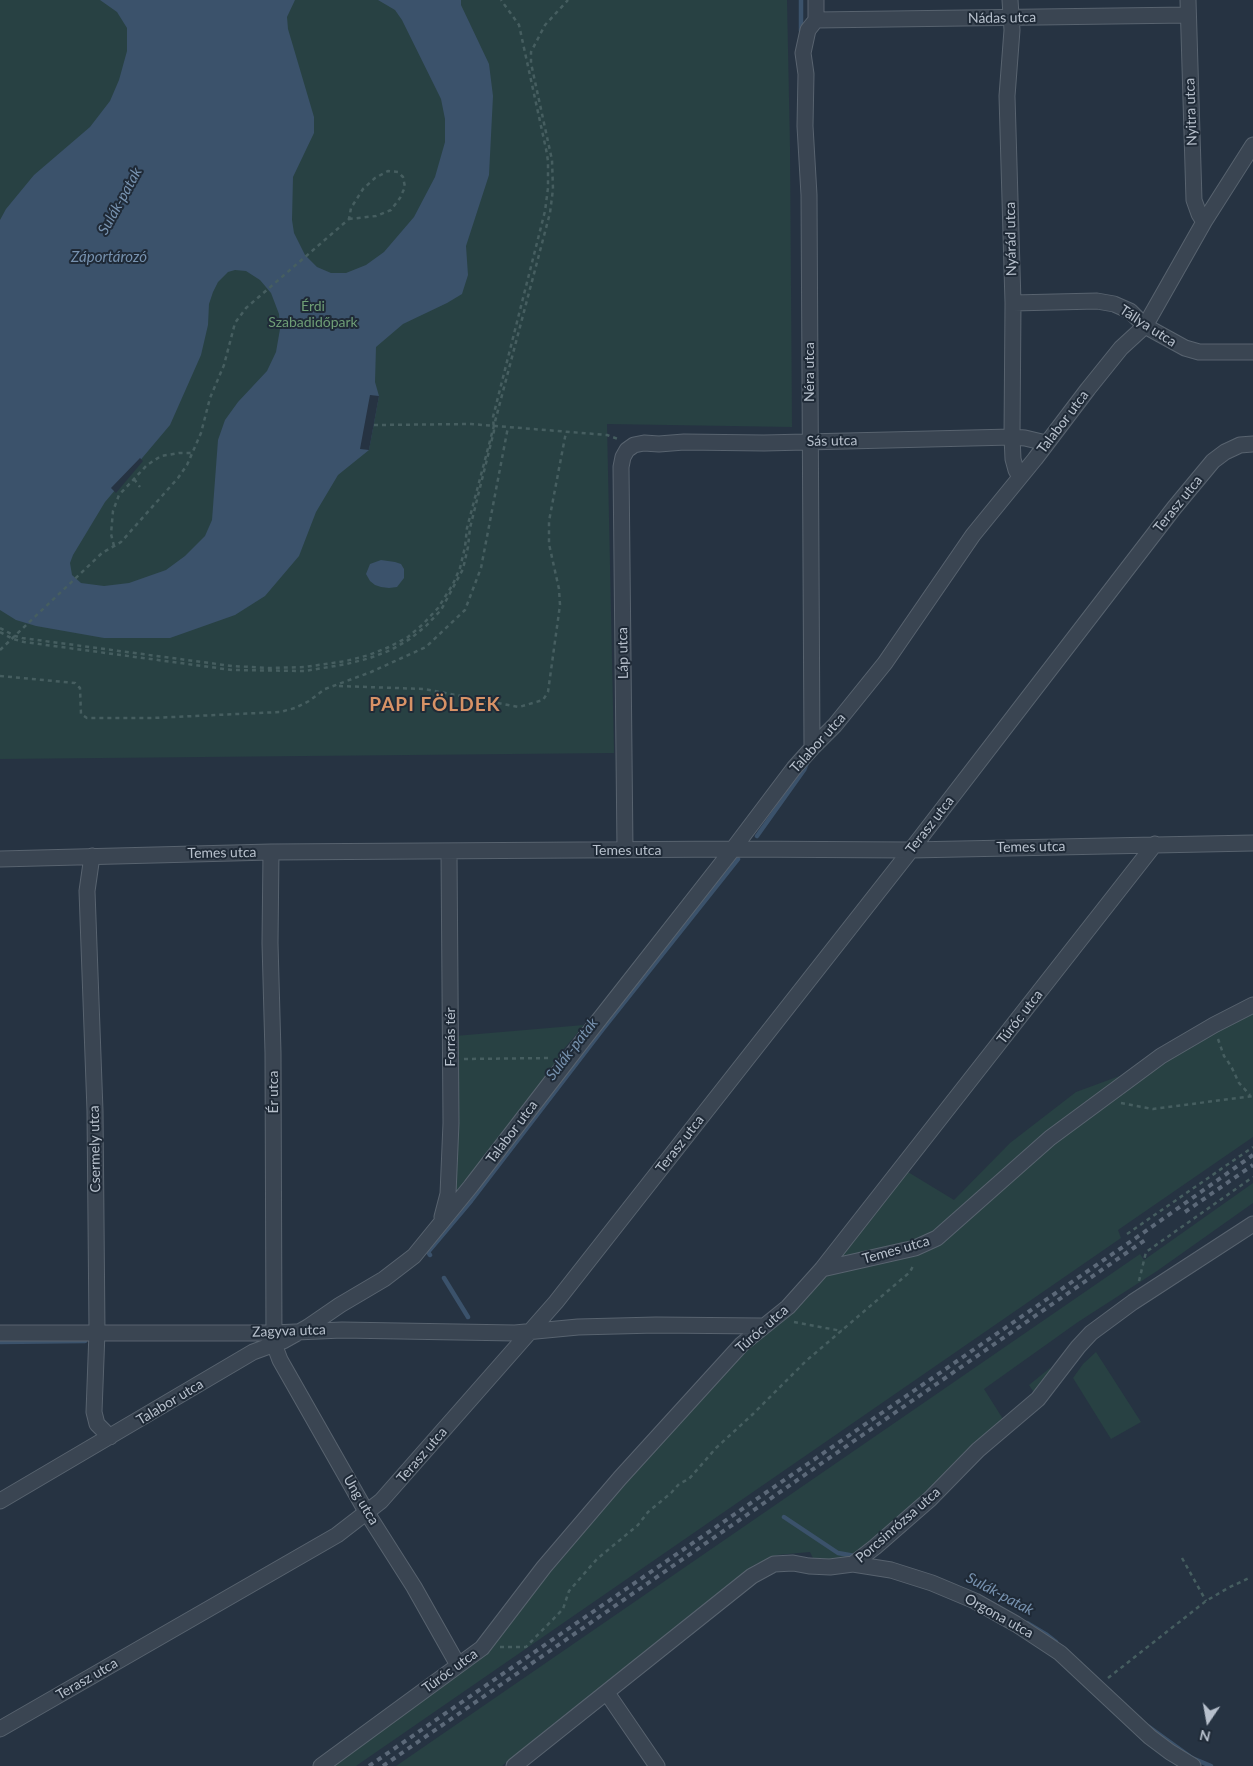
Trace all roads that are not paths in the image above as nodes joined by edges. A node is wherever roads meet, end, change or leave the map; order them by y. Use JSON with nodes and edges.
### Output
{"nodes":[{"id":1,"x":816,"y":0,"type":"edge"},
{"id":2,"x":1010,"y":0,"type":"edge"},
{"id":3,"x":1188,"y":0,"type":"edge"},
{"id":4,"x":1188,"y":16,"type":"junction"},
{"id":5,"x":1010,"y":17,"type":"junction"},
{"id":6,"x":816,"y":20,"type":"junction"},
{"id":7,"x":1253,"y":145,"type":"edge"},
{"id":8,"x":1204,"y":222,"type":"junction"},
{"id":9,"x":1013,"y":303,"type":"junction"},
{"id":10,"x":1145,"y":326,"type":"junction"},
{"id":11,"x":1253,"y":352,"type":"edge"},
{"id":12,"x":1012,"y":437,"type":"junction"},
{"id":13,"x":810,"y":441,"type":"junction"},
{"id":14,"x":1046,"y":443,"type":"junction"},
{"id":15,"x":1253,"y":444,"type":"edge"},
{"id":16,"x":623,"y":457,"type":"joint"},
{"id":17,"x":1020,"y":477,"type":"junction"},
{"id":18,"x":812,"y":748,"type":"junction"},
{"id":19,"x":1253,"y":843,"type":"edge"},
{"id":20,"x":1155,"y":844,"type":"junction"},
{"id":21,"x":733,"y":849,"type":"junction"},
{"id":22,"x":625,"y":850,"type":"junction"},
{"id":23,"x":911,"y":850,"type":"junction"},
{"id":24,"x":271,"y":852,"type":"junction"},
{"id":25,"x":449,"y":852,"type":"junction"},
{"id":26,"x":92,"y":856,"type":"junction"},
{"id":27,"x":0,"y":859,"type":"edge"},
{"id":28,"x":1253,"y":1005,"type":"edge"},
{"id":29,"x":441,"y":1222,"type":"junction"},
{"id":30,"x":1253,"y":1224,"type":"edge"},
{"id":31,"x":822,"y":1269,"type":"junction"},
{"id":32,"x":556,"y":1302,"type":"junction"},
{"id":33,"x":340,"y":1304,"type":"junction"},
{"id":34,"x":768,"y":1322,"type":"junction"},
{"id":35,"x":578,"y":1327,"type":"junction"},
{"id":36,"x":342,"y":1330,"type":"junction"},
{"id":37,"x":300,"y":1331,"type":"junction"},
{"id":38,"x":530,"y":1331,"type":"junction"},
{"id":39,"x":97,"y":1332,"type":"junction"},
{"id":40,"x":0,"y":1333,"type":"edge"},
{"id":41,"x":273,"y":1338,"type":"junction"},
{"id":42,"x":110,"y":1437,"type":"junction"},
{"id":43,"x":0,"y":1501,"type":"edge"},
{"id":44,"x":367,"y":1512,"type":"junction"},
{"id":45,"x":853,"y":1564,"type":"junction"},
{"id":46,"x":458,"y":1665,"type":"junction"},
{"id":47,"x":607,"y":1692,"type":"junction"},
{"id":48,"x":0,"y":1729,"type":"edge"},
{"id":49,"x":321,"y":1766,"type":"edge"},
{"id":50,"x":514,"y":1766,"type":"edge"},
{"id":51,"x":657,"y":1766,"type":"edge"},
{"id":52,"x":1193,"y":1766,"type":"edge"}],
"edges":[{"from":1,"to":6,"type":"street","name":"Néra utca"},
{"from":2,"to":5,"type":"street","name":"Nyárád utca"},
{"from":3,"to":4,"type":"street","name":"Nyitra utca"},
{"from":4,"to":5,"type":"street","name":"Nádas utca"},
{"from":4,"to":8,"type":"street","name":"Nyitra utca"},
{"from":5,"to":6,"type":"street","name":"Nádas utca"},
{"from":5,"to":9,"type":"street","name":"Nyárád utca"},
{"from":6,"to":13,"type":"street","name":"Néra utca"},
{"from":7,"to":8,"type":"street","name":"Talabor utca"},
{"from":8,"to":10,"type":"street","name":"Talabor utca"},
{"from":9,"to":10,"type":"street","name":"Tállya utca"},
{"from":9,"to":12,"type":"street","name":"Nyárád utca"},
{"from":10,"to":11,"type":"street","name":"Tállya utca"},
{"from":10,"to":14,"type":"street","name":"Talabor utca"},
{"from":12,"to":13,"type":"street","name":"Sás utca"},
{"from":12,"to":14,"type":"street","name":"Sás utca"},
{"from":12,"to":17,"type":"street","name":"Nyárád utca"},
{"from":13,"to":16,"type":"street","name":"Sás utca"},
{"from":13,"to":18,"type":"street","name":"Néra utca"},
{"from":14,"to":17,"type":"street","name":"Talabor utca"},
{"from":15,"to":23,"type":"street","name":"Terasz utca"},
{"from":16,"to":22,"type":"street","name":"Láp utca"},
{"from":17,"to":18,"type":"street","name":"Talabor utca"},
{"from":18,"to":21,"type":"street","name":"Talabor utca"},
{"from":19,"to":20,"type":"street","name":"Temes utca"},
{"from":20,"to":23,"type":"street","name":"Temes utca"},
{"from":20,"to":31,"type":"street","name":"Túróc utca"},
{"from":21,"to":22,"type":"street","name":"Temes utca"},
{"from":21,"to":23,"type":"street","name":"Temes utca"},
{"from":21,"to":29,"type":"street","name":"Talabor utca"},
{"from":22,"to":25,"type":"street","name":"Temes utca"},
{"from":23,"to":32,"type":"street","name":"Terasz utca"},
{"from":24,"to":25,"type":"street","name":"Temes utca"},
{"from":24,"to":26,"type":"street","name":"Temes utca"},
{"from":24,"to":41,"type":"street","name":"Ér utca"},
{"from":25,"to":29,"type":"street","name":"Forrás tér"},
{"from":26,"to":27,"type":"street","name":"Temes utca"},
{"from":26,"to":39,"type":"street","name":"Csermely utca"},
{"from":28,"to":31,"type":"street","name":"Temes utca"},
{"from":29,"to":33,"type":"street","name":"Talabor utca"},
{"from":30,"to":45,"type":"street","name":"Porcsinrózsa utca"},
{"from":31,"to":34,"type":"street","name":"Túróc utca"},
{"from":32,"to":35,"type":"street"},
{"from":32,"to":38,"type":"street","name":"Terasz utca"},
{"from":33,"to":36,"type":"street"},
{"from":33,"to":37,"type":"street","name":"Talabor utca"},
{"from":34,"to":35,"type":"street","name":"Zagyva utca"},
{"from":34,"to":46,"type":"street","name":"Túróc utca"},
{"from":35,"to":38,"type":"street","name":"Zagyva utca"},
{"from":36,"to":37,"type":"street","name":"Zagyva utca"},
{"from":36,"to":38,"type":"street","name":"Zagyva utca"},
{"from":37,"to":41,"type":"street","name":"Zagyva utca"},
{"from":38,"to":44,"type":"street","name":"Terasz utca"},
{"from":39,"to":40,"type":"street","name":"Zagyva utca"},
{"from":39,"to":41,"type":"street","name":"Zagyva utca"},
{"from":39,"to":42,"type":"street","name":"Csermely utca"},
{"from":41,"to":42,"type":"street","name":"Talabor utca"},
{"from":41,"to":44,"type":"street","name":"Ung utca"},
{"from":42,"to":43,"type":"street","name":"Talabor utca"},
{"from":44,"to":46,"type":"street","name":"Ung utca"},
{"from":44,"to":48,"type":"street","name":"Terasz utca"},
{"from":45,"to":47,"type":"street","name":"Porcsinrózsa utca"},
{"from":45,"to":52,"type":"street","name":"Orgona utca"},
{"from":46,"to":49,"type":"street","name":"Túróc utca"},
{"from":47,"to":50,"type":"street","name":"Porcsinrózsa utca"},
{"from":47,"to":51,"type":"street"}]}
